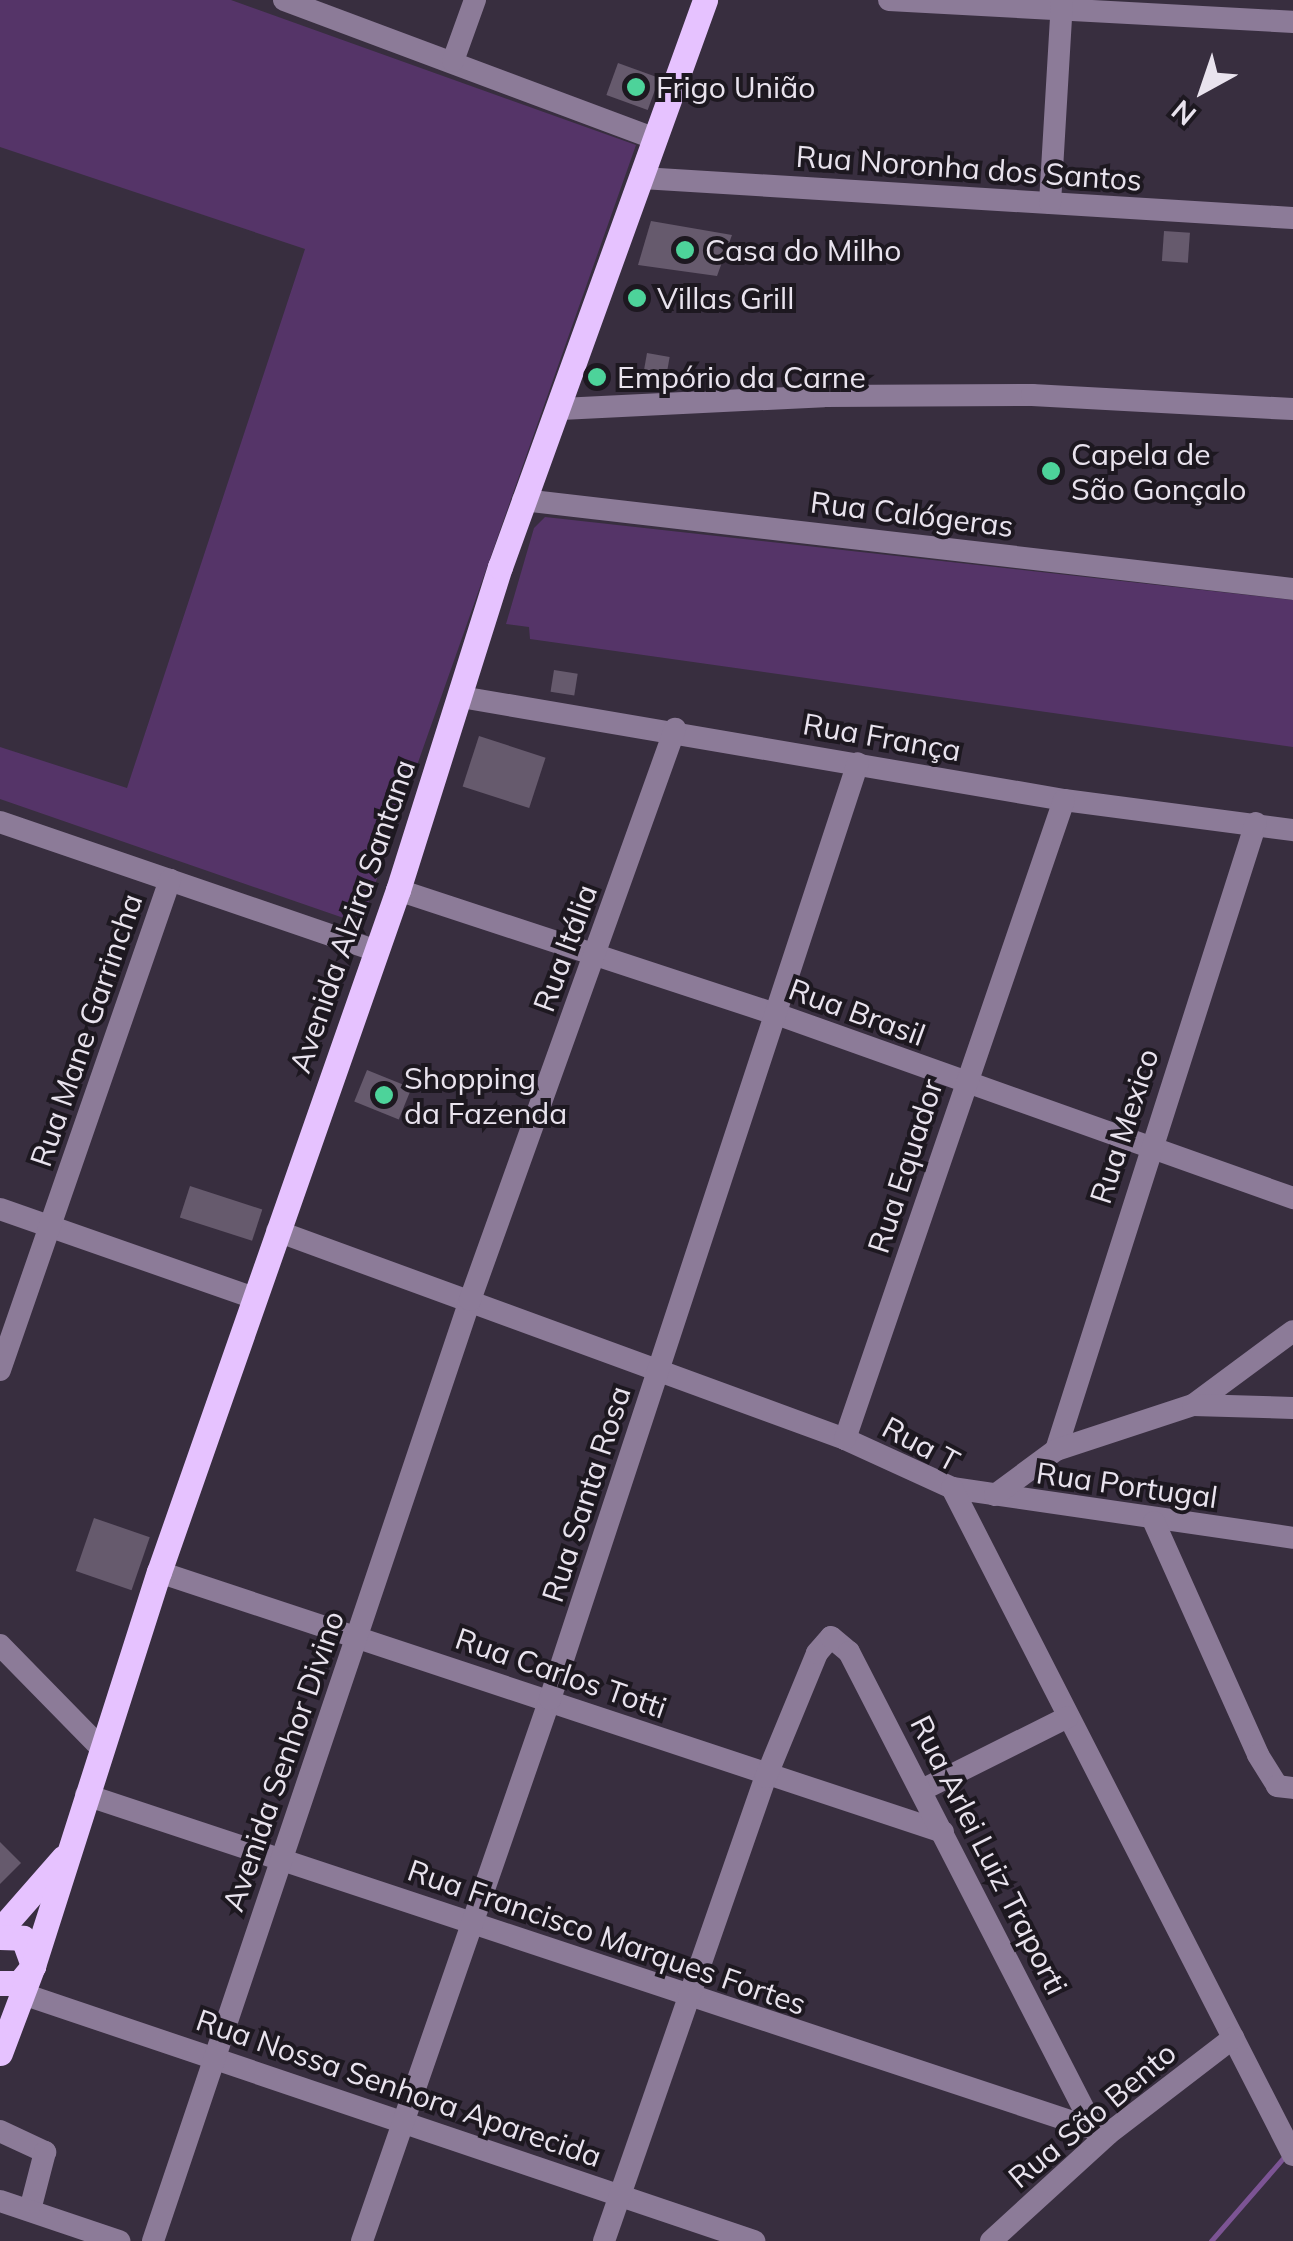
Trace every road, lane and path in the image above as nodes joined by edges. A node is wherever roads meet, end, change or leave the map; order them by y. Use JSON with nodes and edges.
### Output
{"nodes":[{"id":1,"x":284,"y":0,"type":"edge"},
{"id":2,"x":475,"y":0,"type":"edge"},
{"id":3,"x":705,"y":0,"type":"edge"},
{"id":4,"x":890,"y":0,"type":"edge"},
{"id":5,"x":1062,"y":4,"type":"edge"},
{"id":6,"x":1293,"y":22,"type":"edge"},
{"id":7,"x":453,"y":61,"type":"junction"},
{"id":8,"x":656,"y":139,"type":"junction"},
{"id":9,"x":642,"y":178,"type":"junction"},
{"id":10,"x":1050,"y":203,"type":"junction"},
{"id":11,"x":1293,"y":218,"type":"edge"},
{"id":12,"x":561,"y":409,"type":"junction"},
{"id":13,"x":1293,"y":409,"type":"edge"},
{"id":14,"x":523,"y":500,"type":"junction"},
{"id":15,"x":1293,"y":589,"type":"edge"},
{"id":16,"x":461,"y":697,"type":"junction"},
{"id":17,"x":675,"y":729,"type":"junction"},
{"id":18,"x":858,"y":763,"type":"junction"},
{"id":19,"x":1064,"y":800,"type":"junction"},
{"id":20,"x":0,"y":822,"type":"edge"},
{"id":21,"x":1256,"y":823,"type":"junction"},
{"id":22,"x":1293,"y":830,"type":"edge"},
{"id":23,"x":170,"y":880,"type":"junction"},
{"id":24,"x":398,"y":890,"type":"junction"},
{"id":25,"x":377,"y":951,"type":"junction"},
{"id":26,"x":596,"y":952,"type":"junction"},
{"id":27,"x":779,"y":1015,"type":"junction"},
{"id":28,"x":964,"y":1082,"type":"junction"},
{"id":29,"x":1147,"y":1148,"type":"junction"},
{"id":30,"x":1293,"y":1198,"type":"edge"},
{"id":31,"x":0,"y":1209,"type":"edge"},
{"id":32,"x":50,"y":1226,"type":"junction"},
{"id":33,"x":277,"y":1231,"type":"junction"},
{"id":34,"x":254,"y":1298,"type":"junction"},
{"id":35,"x":470,"y":1300,"type":"junction"},
{"id":36,"x":1293,"y":1332,"type":"edge"},
{"id":37,"x":0,"y":1370,"type":"edge"},
{"id":38,"x":657,"y":1372,"type":"junction"},
{"id":39,"x":1193,"y":1405,"type":"junction"},
{"id":40,"x":1293,"y":1408,"type":"edge"},
{"id":41,"x":845,"y":1439,"type":"junction"},
{"id":42,"x":1056,"y":1450,"type":"junction"},
{"id":43,"x":952,"y":1488,"type":"junction"},
{"id":44,"x":995,"y":1495,"type":"junction"},
{"id":45,"x":1154,"y":1522,"type":"junction"},
{"id":46,"x":1293,"y":1538,"type":"edge"},
{"id":47,"x":159,"y":1572,"type":"junction"},
{"id":48,"x":357,"y":1637,"type":"junction"},
{"id":49,"x":0,"y":1645,"type":"edge"},
{"id":50,"x":550,"y":1699,"type":"junction"},
{"id":51,"x":1068,"y":1717,"type":"junction"},
{"id":52,"x":101,"y":1748,"type":"junction"},
{"id":53,"x":766,"y":1776,"type":"junction"},
{"id":54,"x":1283,"y":1785,"type":"edge"},
{"id":55,"x":922,"y":1790,"type":"junction"},
{"id":56,"x":86,"y":1795,"type":"junction"},
{"id":57,"x":943,"y":1832,"type":"junction"},
{"id":58,"x":67,"y":1855,"type":"junction"},
{"id":59,"x":280,"y":1859,"type":"junction"},
{"id":60,"x":472,"y":1922,"type":"junction"},
{"id":61,"x":0,"y":1934,"type":"edge"},
{"id":62,"x":18,"y":1981,"type":"edge"},
{"id":63,"x":688,"y":1997,"type":"junction"},
{"id":64,"x":0,"y":2024,"type":"edge"},
{"id":65,"x":1234,"y":2038,"type":"junction"},
{"id":66,"x":0,"y":2054,"type":"edge"},
{"id":67,"x":215,"y":2056,"type":"junction"},
{"id":68,"x":404,"y":2121,"type":"junction"},
{"id":69,"x":0,"y":2131,"type":"edge"},
{"id":70,"x":1101,"y":2132,"type":"junction"},
{"id":71,"x":1289,"y":2146,"type":"edge"},
{"id":72,"x":619,"y":2196,"type":"junction"},
{"id":73,"x":0,"y":2202,"type":"edge"},
{"id":74,"x":30,"y":2210,"type":"junction"},
{"id":75,"x":119,"y":2241,"type":"edge"},
{"id":76,"x":153,"y":2241,"type":"edge"},
{"id":77,"x":362,"y":2241,"type":"edge"},
{"id":78,"x":604,"y":2241,"type":"edge"},
{"id":79,"x":754,"y":2241,"type":"edge"},
{"id":80,"x":991,"y":2241,"type":"edge"}],
"edges":[{"from":1,"to":7,"type":"street"},
{"from":2,"to":7,"type":"street"},
{"from":3,"to":8,"type":"main road","name":"Avenida Alzira Santana"},
{"from":4,"to":5,"type":"street"},
{"from":5,"to":6,"type":"street"},
{"from":5,"to":10,"type":"street"},
{"from":7,"to":8,"type":"street"},
{"from":8,"to":9,"type":"main road","name":"Avenida Alzira Santana"},
{"from":9,"to":10,"type":"street","name":"Rua Noronha dos Santos"},
{"from":9,"to":12,"type":"main road","name":"Avenida Alzira Santana"},
{"from":10,"to":11,"type":"street","name":"Rua Noronha dos Santos"},
{"from":12,"to":13,"type":"street"},
{"from":12,"to":14,"type":"main road","name":"Avenida Alzira Santana"},
{"from":14,"to":15,"type":"street","name":"Rua Calógeras"},
{"from":14,"to":16,"type":"main road","name":"Avenida Alzira Santana"},
{"from":16,"to":17,"type":"street","name":"Rua França"},
{"from":16,"to":24,"type":"main road","name":"Avenida Alzira Santana"},
{"from":17,"to":18,"type":"street","name":"Rua França"},
{"from":17,"to":26,"type":"street","name":"Rua Itália"},
{"from":18,"to":19,"type":"street","name":"Rua França"},
{"from":18,"to":27,"type":"street","name":"Rua Santa Rosa"},
{"from":19,"to":21,"type":"street","name":"Rua França"},
{"from":19,"to":28,"type":"street","name":"Rua Equador"},
{"from":20,"to":23,"type":"street"},
{"from":21,"to":22,"type":"street","name":"Rua França"},
{"from":21,"to":29,"type":"street","name":"Rua Mexico"},
{"from":23,"to":25,"type":"street"},
{"from":23,"to":32,"type":"street","name":"Rua Mane Garrincha"},
{"from":24,"to":25,"type":"main road","name":"Avenida Alzira Santana"},
{"from":24,"to":26,"type":"street","name":"Rua Brasil"},
{"from":25,"to":33,"type":"main road","name":"Avenida Alzira Santana"},
{"from":26,"to":27,"type":"street","name":"Rua Brasil"},
{"from":26,"to":35,"type":"street","name":"Rua Itália"},
{"from":27,"to":28,"type":"street","name":"Rua Brasil"},
{"from":27,"to":38,"type":"street","name":"Rua Santa Rosa"},
{"from":28,"to":29,"type":"street","name":"Rua Brasil"},
{"from":28,"to":41,"type":"street","name":"Rua Equador"},
{"from":29,"to":30,"type":"street","name":"Rua Brasil"},
{"from":29,"to":42,"type":"street","name":"Rua Mexico"},
{"from":31,"to":32,"type":"street"},
{"from":32,"to":34,"type":"street"},
{"from":32,"to":37,"type":"street","name":"Rua Mane Garrincha"},
{"from":33,"to":34,"type":"main road","name":"Avenida Alzira Santana"},
{"from":33,"to":35,"type":"street","name":"Rua T"},
{"from":34,"to":47,"type":"main road","name":"Avenida Alzira Santana"},
{"from":35,"to":38,"type":"street","name":"Rua T"},
{"from":35,"to":48,"type":"street","name":"Avenida Senhor Divino"},
{"from":36,"to":39,"type":"street"},
{"from":38,"to":41,"type":"street","name":"Rua T"},
{"from":38,"to":50,"type":"street","name":"Rua Santa Rosa"},
{"from":39,"to":40,"type":"street"},
{"from":39,"to":42,"type":"street"},
{"from":41,"to":43,"type":"street","name":"Rua T"},
{"from":42,"to":44,"type":"street"},
{"from":43,"to":44,"type":"street","name":"Rua Portugal"},
{"from":43,"to":51,"type":"street","name":"Rua T"},
{"from":44,"to":45,"type":"street","name":"Rua Portugal"},
{"from":45,"to":46,"type":"street","name":"Rua Portugal"},
{"from":45,"to":54,"type":"street"},
{"from":47,"to":48,"type":"street","name":"Rua Carlos Totti"},
{"from":47,"to":52,"type":"main road","name":"Avenida Alzira Santana"},
{"from":48,"to":50,"type":"street","name":"Rua Carlos Totti"},
{"from":48,"to":59,"type":"street","name":"Avenida Senhor Divino"},
{"from":49,"to":52,"type":"street"},
{"from":50,"to":53,"type":"street","name":"Rua Carlos Totti"},
{"from":50,"to":60,"type":"street","name":"Rua Santa Rosa"},
{"from":51,"to":55,"type":"street"},
{"from":51,"to":65,"type":"street","name":"Rua T"},
{"from":52,"to":56,"type":"main road","name":"Avenida Alzira Santana"},
{"from":53,"to":55,"type":"street","name":"Rua Arlei Luiz Traporti"},
{"from":53,"to":57,"type":"street","name":"Rua Carlos Totti"},
{"from":53,"to":63,"type":"street"},
{"from":55,"to":57,"type":"street","name":"Rua Arlei Luiz Traporti"},
{"from":56,"to":58,"type":"main road","name":"Avenida Alzira Santana"},
{"from":56,"to":59,"type":"street","name":"Rua Francisco Marques Fortes"},
{"from":57,"to":70,"type":"street","name":"Rua Arlei Luiz Traporti"},
{"from":58,"to":61,"type":"main road","name":"Avenida Alzira Santana"},
{"from":58,"to":62,"type":"main road","name":"Avenida Alzira Santana"},
{"from":59,"to":60,"type":"street","name":"Rua Francisco Marques Fortes"},
{"from":59,"to":67,"type":"street","name":"Avenida Senhor Divino"},
{"from":60,"to":63,"type":"street","name":"Rua Francisco Marques Fortes"},
{"from":60,"to":68,"type":"street","name":"Rua Santa Rosa"},
{"from":61,"to":62,"type":"main road"},
{"from":62,"to":64,"type":"main road","name":"Avenida Alzira Santana"},
{"from":62,"to":66,"type":"main road","name":"Avenida Alzira Santana"},
{"from":62,"to":67,"type":"street","name":"Rua Nossa Senhora Aparecida"},
{"from":63,"to":70,"type":"street","name":"Rua Francisco Marques Fortes"},
{"from":63,"to":72,"type":"street"},
{"from":65,"to":70,"type":"street","name":"Rua São Bento"},
{"from":65,"to":71,"type":"street","name":"Rua T"},
{"from":67,"to":68,"type":"street","name":"Rua Nossa Senhora Aparecida"},
{"from":67,"to":76,"type":"street","name":"Avenida Senhor Divino"},
{"from":68,"to":72,"type":"street","name":"Rua Nossa Senhora Aparecida"},
{"from":68,"to":77,"type":"street","name":"Rua Santa Rosa"},
{"from":69,"to":74,"type":"street"},
{"from":70,"to":80,"type":"street","name":"Rua São Bento"},
{"from":72,"to":78,"type":"street"},
{"from":72,"to":79,"type":"street","name":"Rua Nossa Senhora Aparecida"},
{"from":73,"to":74,"type":"street"},
{"from":74,"to":75,"type":"street"}]}
